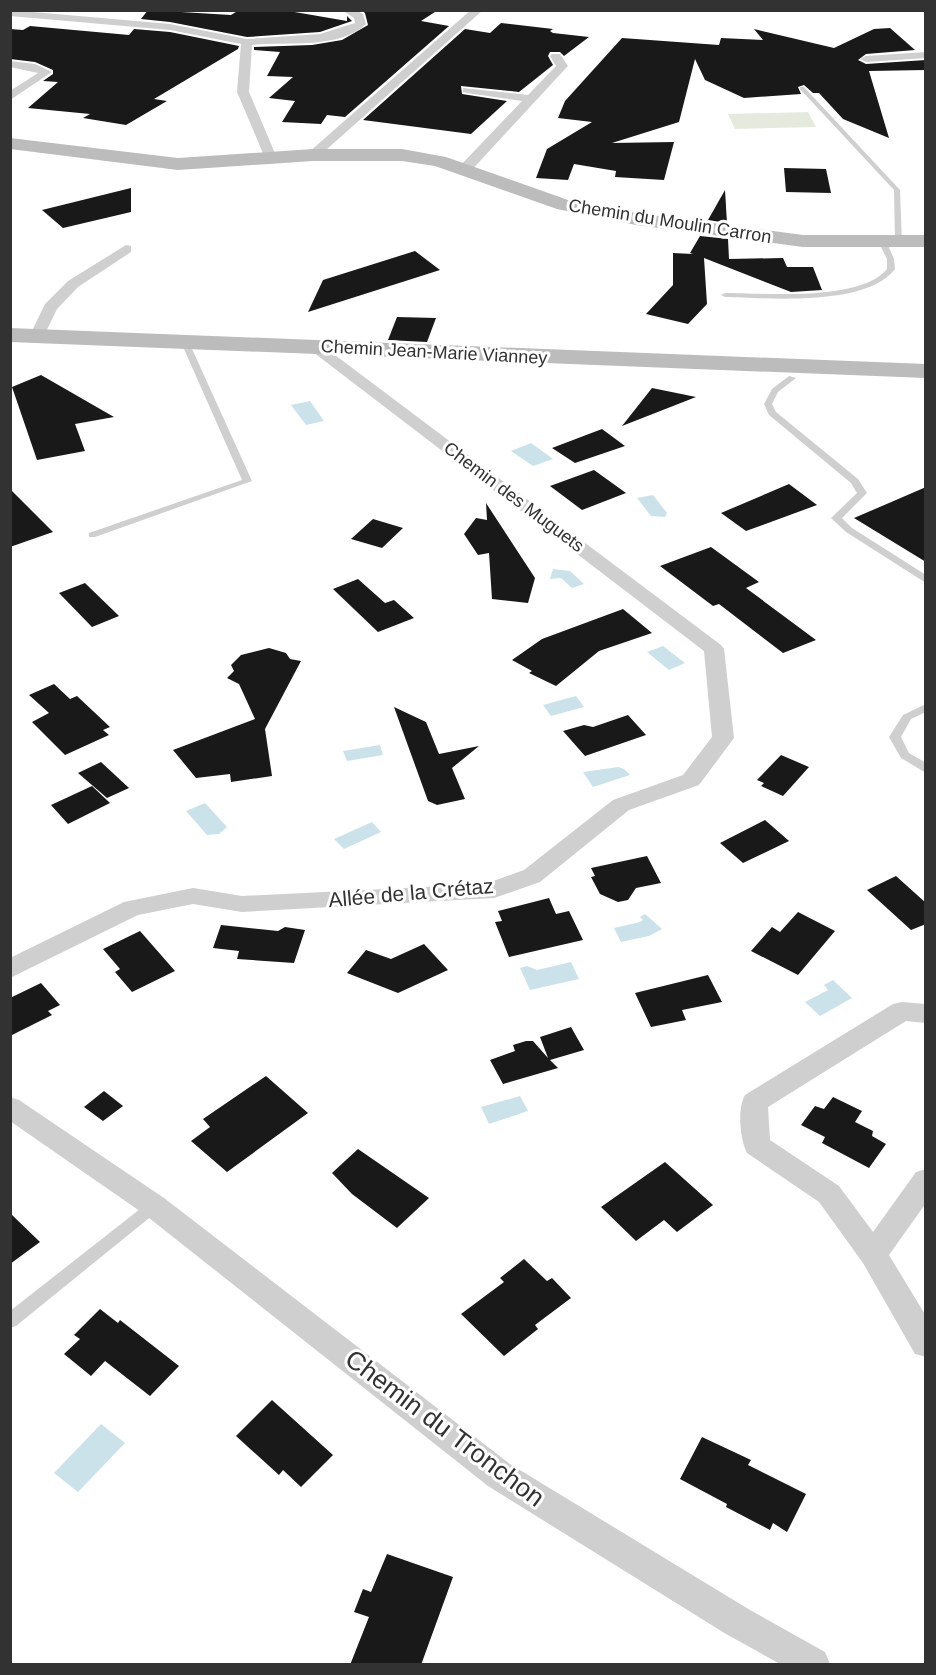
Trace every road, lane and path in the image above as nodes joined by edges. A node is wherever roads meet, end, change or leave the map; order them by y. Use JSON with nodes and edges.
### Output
{"nodes":[{"id":1,"x":347,"y":10,"type":"edge"},
{"id":2,"x":478,"y":10,"type":"edge"},
{"id":3,"x":10,"y":13,"type":"edge"},
{"id":4,"x":247,"y":42,"type":"junction"},
{"id":5,"x":926,"y":55,"type":"edge"},
{"id":6,"x":556,"y":56,"type":"dead end"},
{"id":7,"x":866,"y":59,"type":"dead end"},
{"id":8,"x":10,"y":64,"type":"edge"},
{"id":9,"x":802,"y":88,"type":"dead end"},
{"id":10,"x":467,"y":90,"type":"dead end"},
{"id":11,"x":10,"y":97,"type":"edge"},
{"id":12,"x":531,"y":99,"type":"junction"},
{"id":13,"x":10,"y":143,"type":"edge"},
{"id":14,"x":313,"y":155,"type":"junction"},
{"id":15,"x":271,"y":158,"type":"junction"},
{"id":16,"x":464,"y":170,"type":"junction"},
{"id":17,"x":926,"y":241,"type":"edge"},
{"id":18,"x":891,"y":242,"type":"junction"},
{"id":19,"x":126,"y":249,"type":"dead end"},
{"id":20,"x":725,"y":295,"type":"dead end"},
{"id":21,"x":38,"y":335,"type":"junction"},
{"id":22,"x":10,"y":336,"type":"edge"},
{"id":23,"x":184,"y":340,"type":"junction"},
{"id":24,"x":314,"y":346,"type":"junction"},
{"id":25,"x":683,"y":363,"type":"junction"},
{"id":26,"x":926,"y":371,"type":"edge"},
{"id":27,"x":792,"y":378,"type":"junction"},
{"id":28,"x":926,"y":381,"type":"edge"},
{"id":29,"x":92,"y":535,"type":"dead end"},
{"id":30,"x":926,"y":580,"type":"edge"},
{"id":31,"x":714,"y":649,"type":"joint"},
{"id":32,"x":926,"y":707,"type":"edge"},
{"id":33,"x":926,"y":769,"type":"edge"},
{"id":34,"x":10,"y":969,"type":"edge"},
{"id":35,"x":926,"y":1014,"type":"edge"},
{"id":36,"x":10,"y":1107,"type":"edge"},
{"id":37,"x":926,"y":1180,"type":"edge"},
{"id":38,"x":154,"y":1206,"type":"junction"},
{"id":39,"x":873,"y":1254,"type":"junction"},
{"id":40,"x":10,"y":1321,"type":"edge"},
{"id":41,"x":926,"y":1344,"type":"edge"},
{"id":42,"x":813,"y":1665,"type":"edge"}],
"edges":[{"from":1,"to":4,"type":"street"},
{"from":2,"to":14,"type":"street"},
{"from":3,"to":4,"type":"street"},
{"from":4,"to":15,"type":"street"},
{"from":5,"to":7,"type":"street"},
{"from":6,"to":12,"type":"street"},
{"from":8,"to":11,"type":"street"},
{"from":9,"to":18,"type":"lane"},
{"from":10,"to":12,"type":"street"},
{"from":12,"to":16,"type":"street"},
{"from":13,"to":15,"type":"street","name":"Chemin du Moulin Carron"},
{"from":14,"to":15,"type":"street","name":"Chemin du Moulin Carron"},
{"from":14,"to":16,"type":"street","name":"Chemin du Moulin Carron"},
{"from":16,"to":18,"type":"street","name":"Chemin du Moulin Carron"},
{"from":17,"to":18,"type":"street","name":"Chemin du Moulin Carron"},
{"from":18,"to":20,"type":"lane"},
{"from":19,"to":21,"type":"street"},
{"from":21,"to":22,"type":"street","name":"Chemin Jean-Marie Vianney"},
{"from":21,"to":23,"type":"street","name":"Chemin Jean-Marie Vianney"},
{"from":23,"to":24,"type":"street","name":"Chemin Jean-Marie Vianney"},
{"from":23,"to":29,"type":"lane"},
{"from":24,"to":25,"type":"street","name":"Chemin Jean-Marie Vianney"},
{"from":24,"to":31,"type":"street","name":"Chemin des Muguets"},
{"from":25,"to":26,"type":"street","name":"Chemin Jean-Marie Vianney"},
{"from":25,"to":27,"type":"street","name":"Chemin Jean-Marie Vianney"},
{"from":27,"to":28,"type":"street","name":"Chemin Jean-Marie Vianney"},
{"from":27,"to":30,"type":"lane"},
{"from":31,"to":34,"type":"street","name":"Allée de la Crétaz"},
{"from":32,"to":33,"type":"lane"},
{"from":35,"to":39,"type":"street"},
{"from":36,"to":38,"type":"street","name":"Chemin du Tronchon"},
{"from":37,"to":39,"type":"street"},
{"from":38,"to":40,"type":"lane"},
{"from":38,"to":42,"type":"street","name":"Chemin du Tronchon"},
{"from":39,"to":41,"type":"street"}]}
